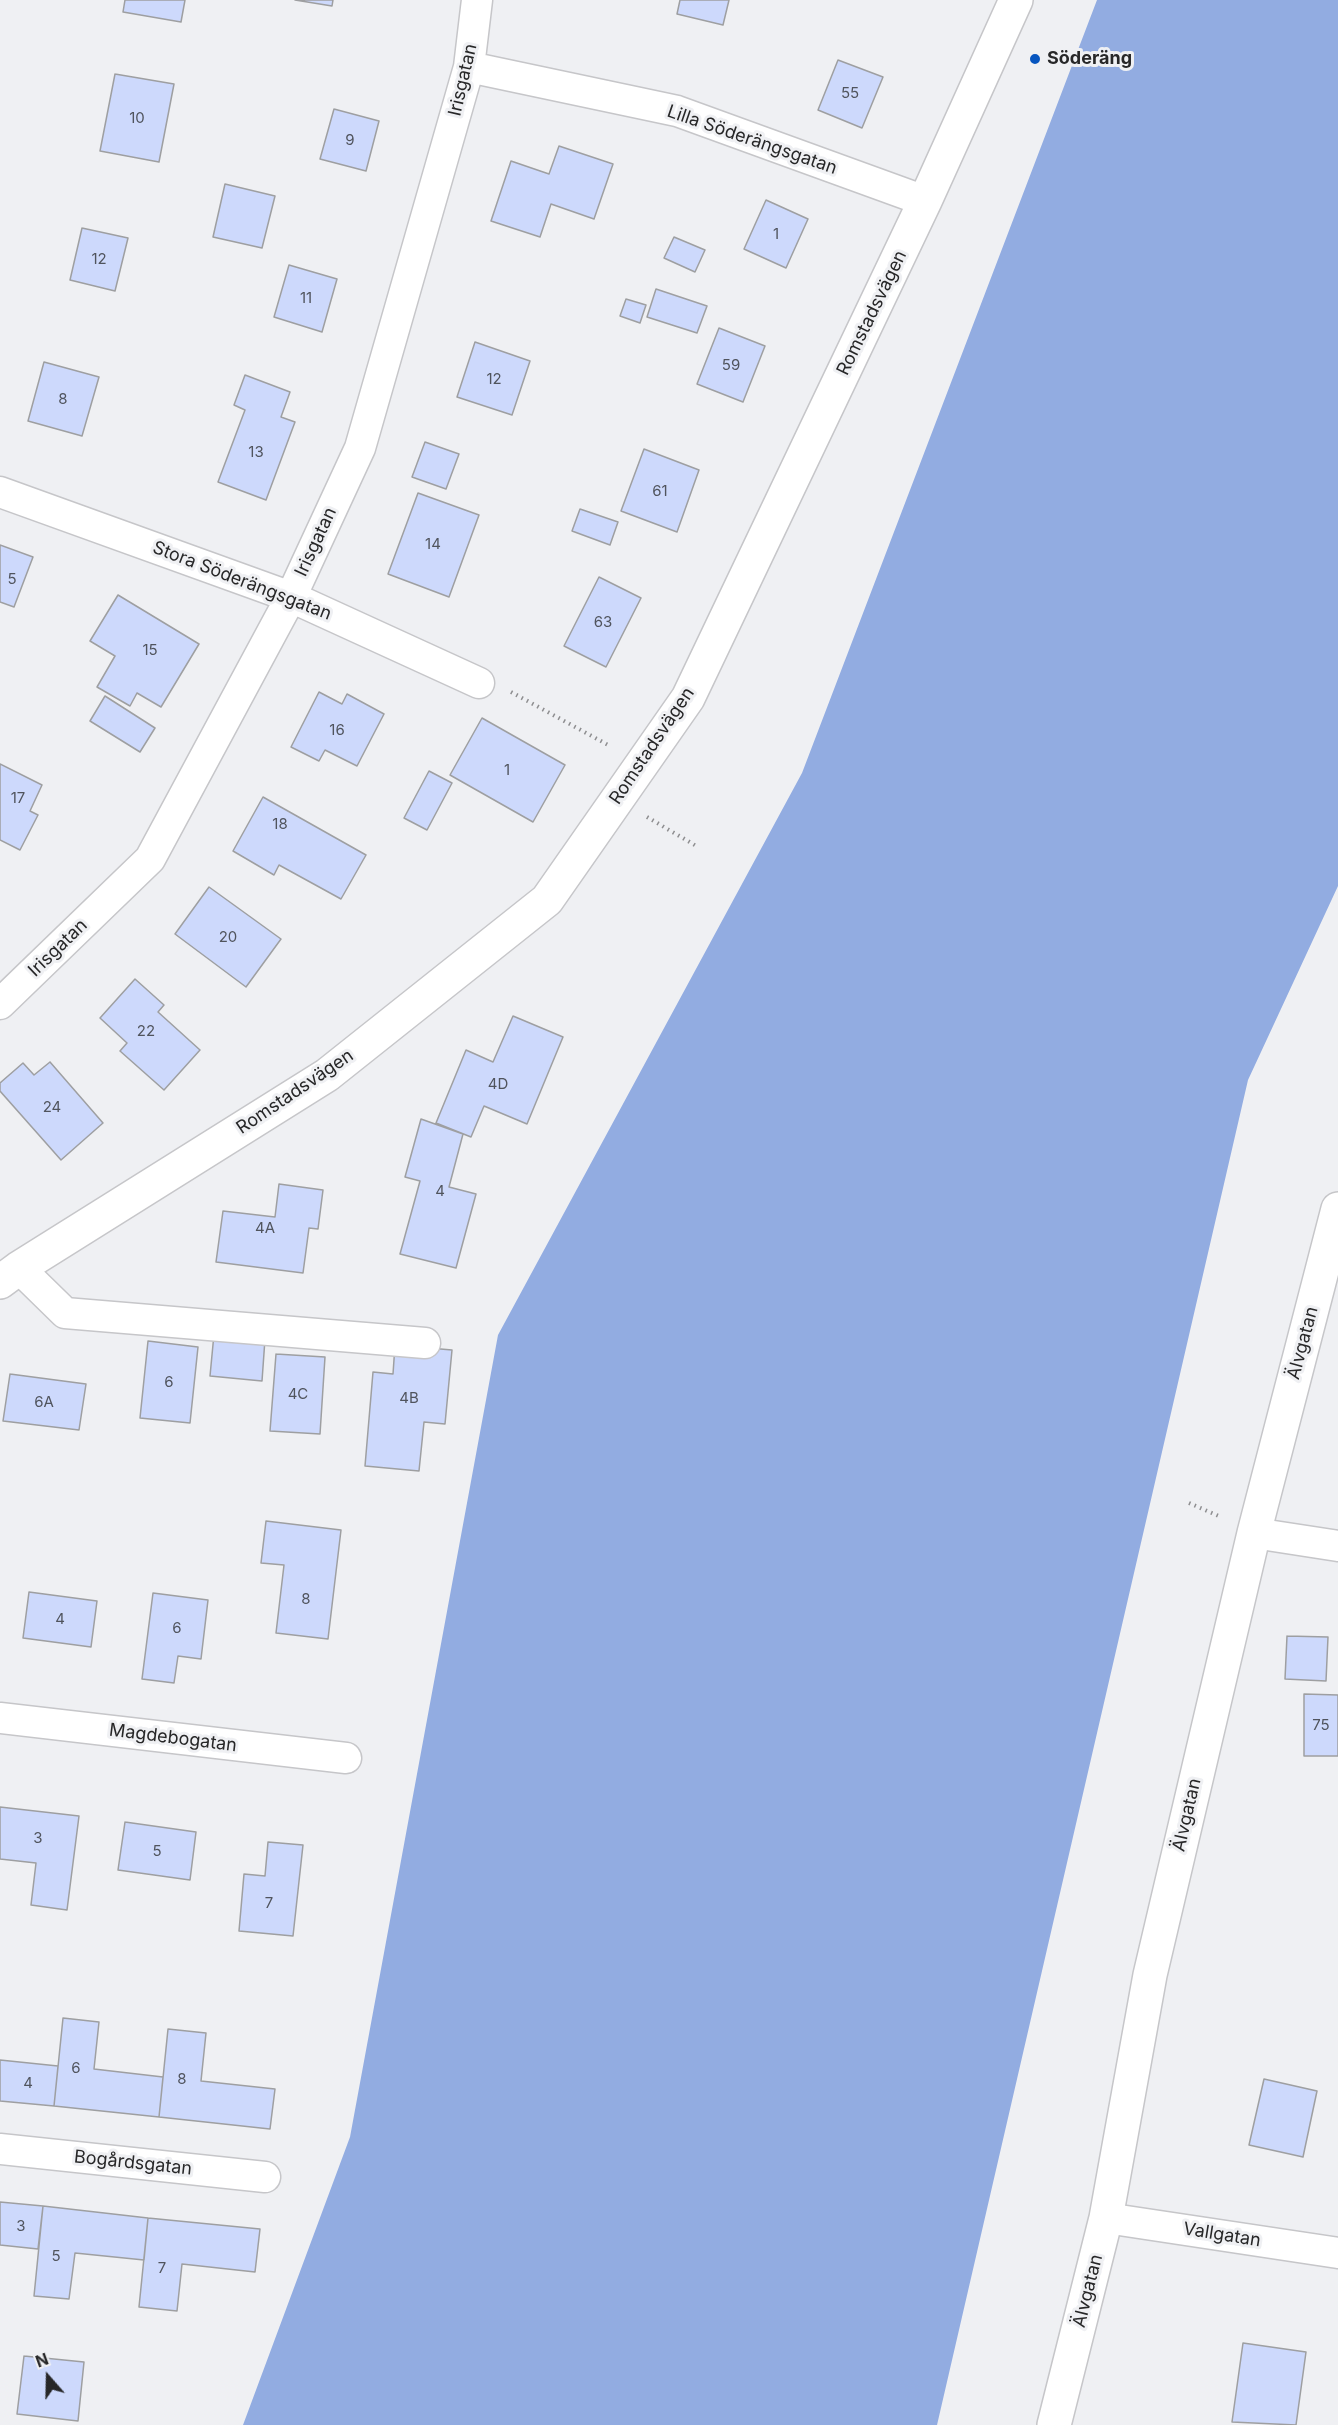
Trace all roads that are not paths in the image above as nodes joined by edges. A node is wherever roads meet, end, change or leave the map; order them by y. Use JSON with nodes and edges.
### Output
{"nodes":[{"id":1,"x":477,"y":0,"type":"edge"},
{"id":2,"x":1016,"y":0,"type":"edge"},
{"id":3,"x":469,"y":67,"type":"junction"},
{"id":4,"x":925,"y":201,"type":"junction"},
{"id":5,"x":0,"y":492,"type":"edge"},
{"id":6,"x":291,"y":597,"type":"junction"},
{"id":7,"x":479,"y":683,"type":"road end"},
{"id":8,"x":0,"y":1004,"type":"edge"},
{"id":9,"x":1338,"y":1209,"type":"edge"},
{"id":10,"x":10,"y":1275,"type":"edge"},
{"id":11,"x":425,"y":1342,"type":"dead end"},
{"id":12,"x":1254,"y":1533,"type":"junction"},
{"id":13,"x":1338,"y":1546,"type":"edge"},
{"id":14,"x":0,"y":1718,"type":"edge"},
{"id":15,"x":346,"y":1758,"type":"dead end"},
{"id":16,"x":0,"y":2149,"type":"edge"},
{"id":17,"x":265,"y":2176,"type":"dead end"},
{"id":18,"x":1106,"y":2218,"type":"junction"},
{"id":19,"x":1338,"y":2253,"type":"edge"},
{"id":20,"x":1054,"y":2425,"type":"edge"}],
"edges":[{"from":1,"to":3,"type":"street","name":"Irisgatan"},
{"from":2,"to":4,"type":"street","name":"Romstadsvägen"},
{"from":3,"to":4,"type":"street","name":"Lilla Söderängsgatan"},
{"from":3,"to":6,"type":"street","name":"Irisgatan"},
{"from":4,"to":10,"type":"street","name":"Romstadsvägen"},
{"from":5,"to":6,"type":"street","name":"Stora Söderängsgatan"},
{"from":6,"to":7,"type":"street","name":"Stora Söderängsgatan"},
{"from":6,"to":8,"type":"street","name":"Irisgatan"},
{"from":9,"to":12,"type":"street","name":"Älvgatan"},
{"from":10,"to":11,"type":"street","name":"Romstadsvägen"},
{"from":12,"to":13,"type":"street"},
{"from":12,"to":18,"type":"street","name":"Älvgatan"},
{"from":14,"to":15,"type":"street","name":"Magdebogatan"},
{"from":16,"to":17,"type":"street","name":"Bogårdsgatan"},
{"from":18,"to":19,"type":"street","name":"Vallgatan"},
{"from":18,"to":20,"type":"street","name":"Älvgatan"}]}
